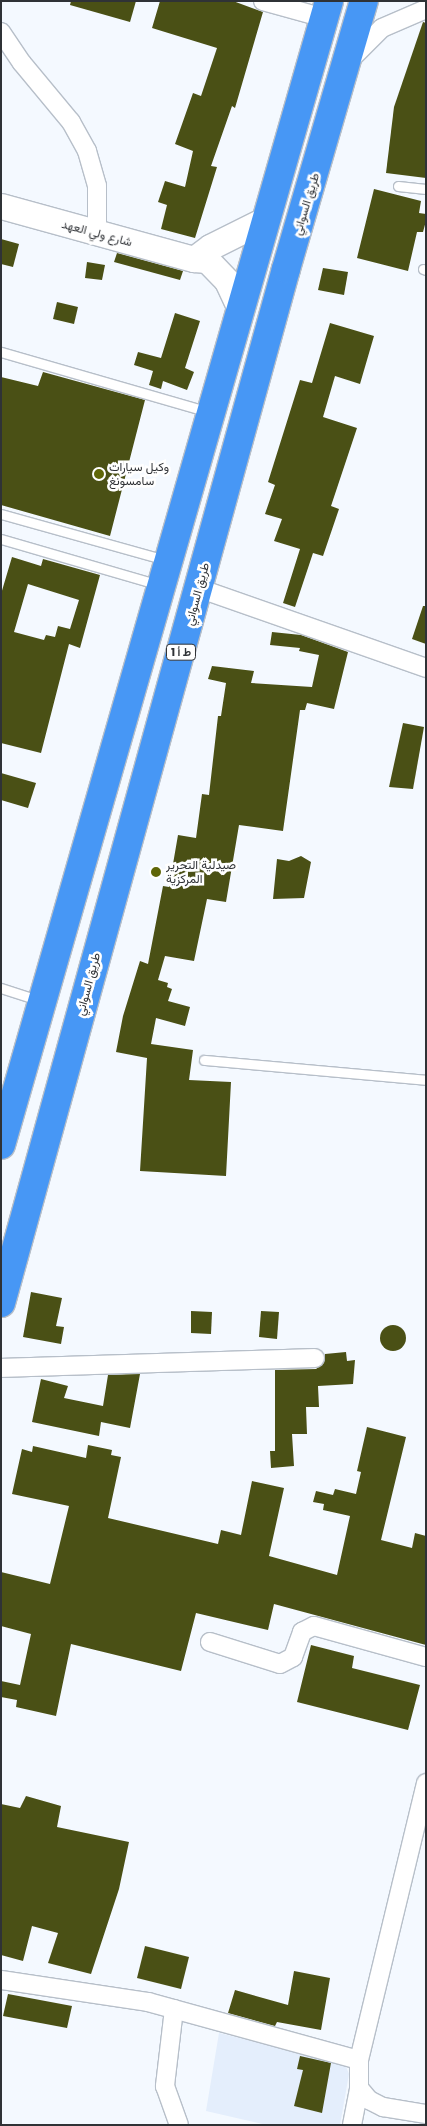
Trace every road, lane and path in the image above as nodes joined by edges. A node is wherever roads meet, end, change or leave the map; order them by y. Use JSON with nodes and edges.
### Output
{"nodes":[{"id":1,"x":263,"y":1,"type":"edge"},
{"id":2,"x":364,"y":1,"type":"edge"},
{"id":3,"x":426,"y":9,"type":"edge"},
{"id":4,"x":326,"y":10,"type":"edge"},
{"id":5,"x":1,"y":32,"type":"edge"},
{"id":6,"x":349,"y":60,"type":"junction"},
{"id":7,"x":398,"y":186,"type":"dead end"},
{"id":8,"x":426,"y":189,"type":"edge"},
{"id":9,"x":1,"y":206,"type":"edge"},
{"id":10,"x":264,"y":220,"type":"junction"},
{"id":11,"x":97,"y":233,"type":"junction"},
{"id":12,"x":194,"y":259,"type":"junction"},
{"id":13,"x":239,"y":307,"type":"junction"},
{"id":14,"x":1,"y":352,"type":"edge"},
{"id":15,"x":212,"y":413,"type":"junction"},
{"id":16,"x":1,"y":514,"type":"edge"},
{"id":17,"x":1,"y":539,"type":"edge"},
{"id":18,"x":165,"y":574,"type":"junction"},
{"id":19,"x":198,"y":588,"type":"junction"},
{"id":20,"x":426,"y":668,"type":"edge"},
{"id":21,"x":1,"y":988,"type":"edge"},
{"id":22,"x":41,"y":1001,"type":"junction"},
{"id":23,"x":204,"y":1060,"type":"dead end"},
{"id":24,"x":426,"y":1080,"type":"edge"},
{"id":25,"x":1,"y":1145,"type":"edge"},
{"id":26,"x":1,"y":1303,"type":"edge"},
{"id":27,"x":315,"y":1358,"type":"dead end"},
{"id":28,"x":1,"y":1368,"type":"edge"},
{"id":29,"x":210,"y":1642,"type":"dead end"},
{"id":30,"x":426,"y":1657,"type":"edge"},
{"id":31,"x":425,"y":1788,"type":"edge"},
{"id":32,"x":1,"y":1980,"type":"edge"},
{"id":33,"x":174,"y":2009,"type":"junction"},
{"id":34,"x":359,"y":2060,"type":"junction"},
{"id":35,"x":359,"y":2088,"type":"junction"},
{"id":36,"x":426,"y":2114,"type":"edge"},
{"id":37,"x":179,"y":2125,"type":"edge"},
{"id":38,"x":352,"y":2125,"type":"edge"}],
"edges":[{"from":1,"to":4,"type":"street"},
{"from":2,"to":6,"type":"highway","name":"طريق السواني","number":"ط أ 1"},
{"from":3,"to":6,"type":"street"},
{"from":4,"to":10,"type":"highway"},
{"from":5,"to":11,"type":"street"},
{"from":6,"to":19,"type":"highway","name":"طريق السواني","number":"ط أ 1"},
{"from":7,"to":8,"type":"lane"},
{"from":9,"to":11,"type":"main road","name":"شارع ولي العهد"},
{"from":10,"to":12,"type":"main road"},
{"from":10,"to":13,"type":"highway"},
{"from":11,"to":12,"type":"main road","name":"شارع ولي العهد"},
{"from":12,"to":13,"type":"main road","name":"شارع ولي العهد"},
{"from":13,"to":15,"type":"highway"},
{"from":14,"to":15,"type":"lane"},
{"from":15,"to":18,"type":"highway"},
{"from":16,"to":18,"type":"lane"},
{"from":17,"to":18,"type":"lane"},
{"from":18,"to":22,"type":"highway"},
{"from":19,"to":20,"type":"street"},
{"from":19,"to":26,"type":"highway","name":"طريق السواني","number":"ط أ 1"},
{"from":21,"to":22,"type":"lane"},
{"from":22,"to":25,"type":"highway"},
{"from":23,"to":24,"type":"lane"},
{"from":27,"to":28,"type":"street"},
{"from":29,"to":30,"type":"street"},
{"from":31,"to":34,"type":"street"},
{"from":32,"to":33,"type":"street"},
{"from":33,"to":34,"type":"street"},
{"from":33,"to":37,"type":"street"},
{"from":34,"to":35,"type":"street"},
{"from":35,"to":36,"type":"street"},
{"from":35,"to":38,"type":"street"}]}
